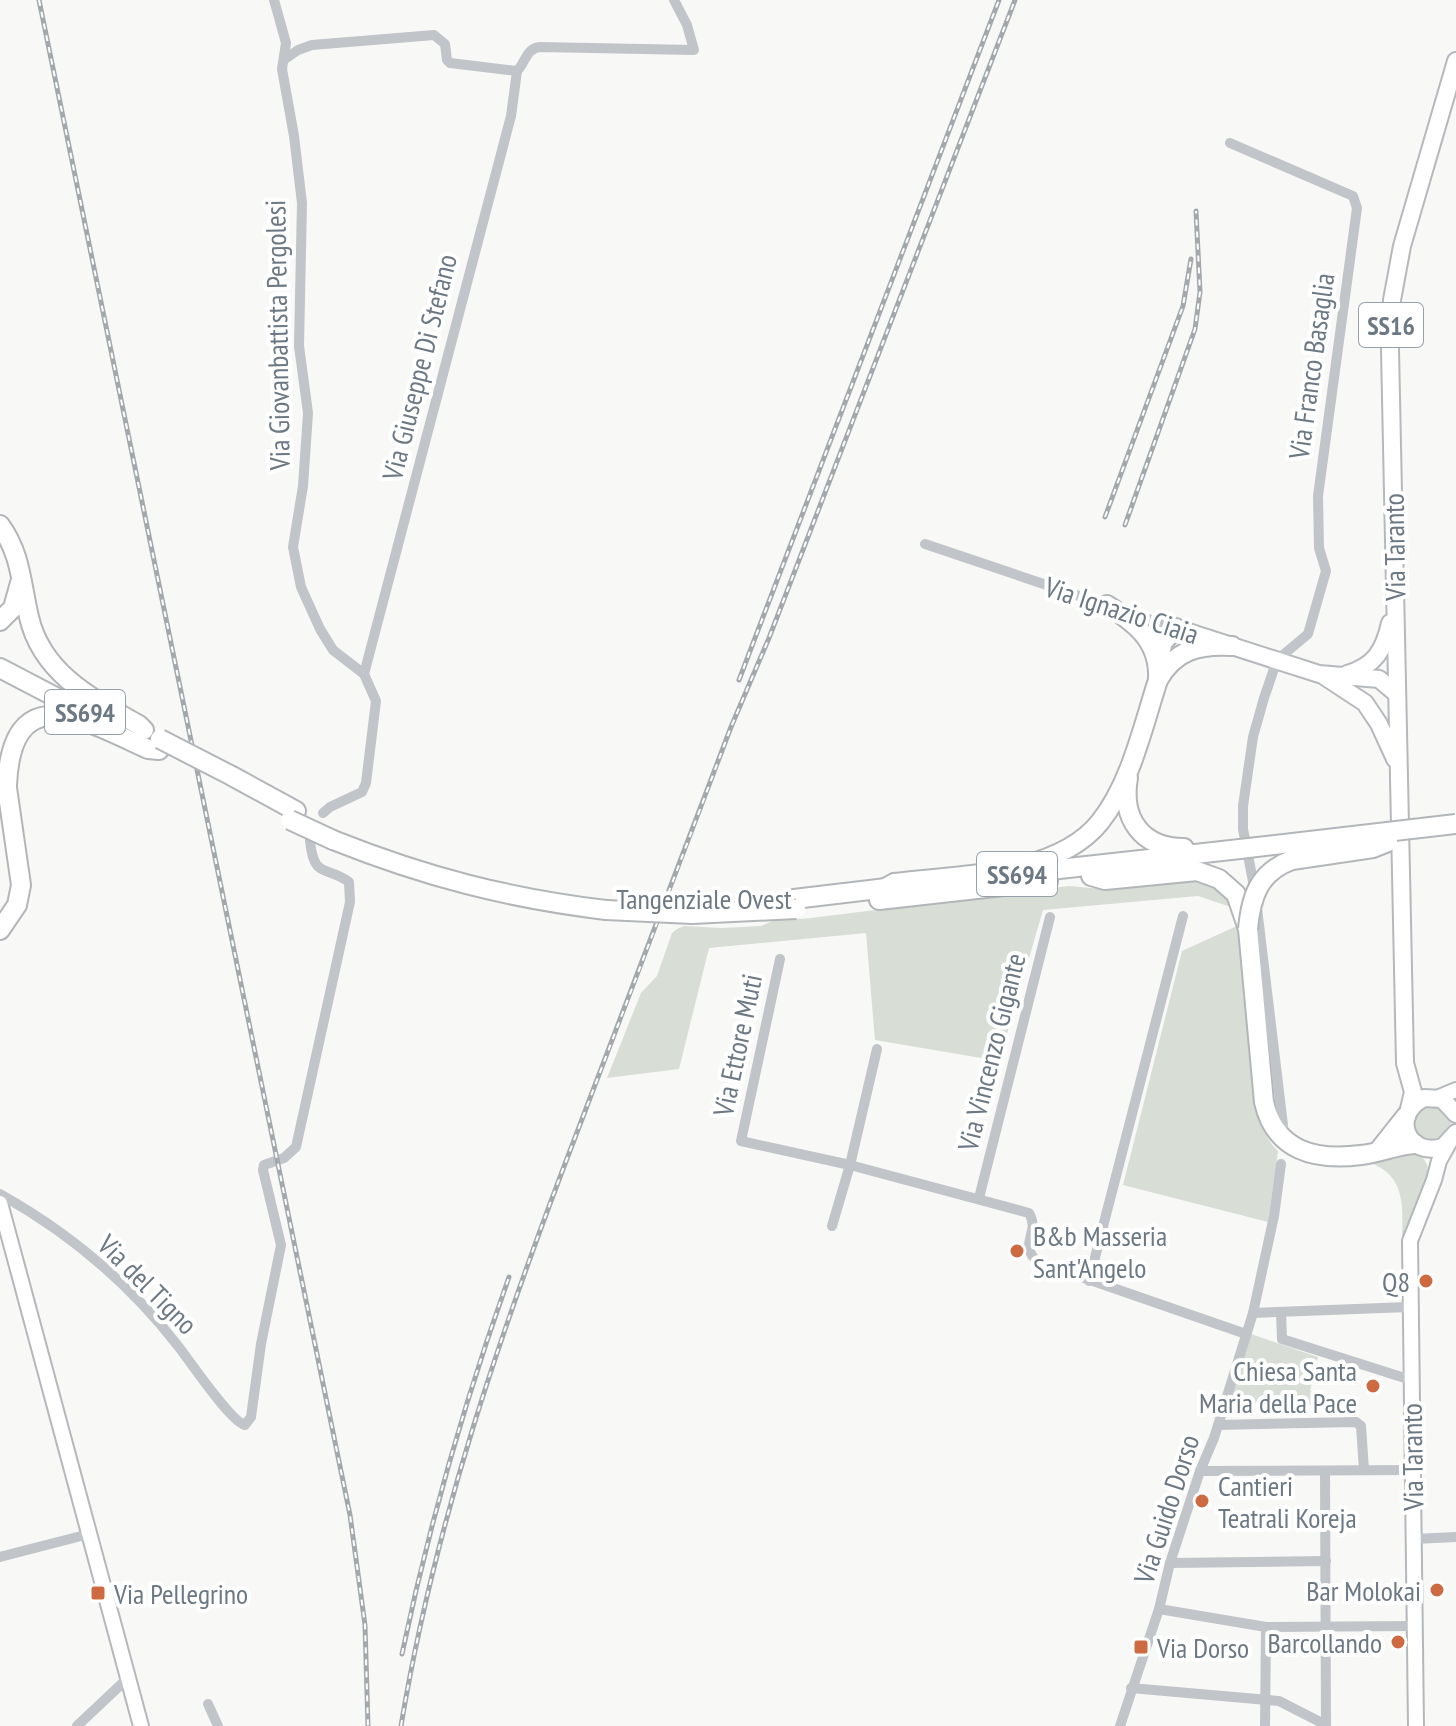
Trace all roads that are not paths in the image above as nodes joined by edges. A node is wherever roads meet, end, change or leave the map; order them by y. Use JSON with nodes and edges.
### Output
{"nodes":[{"id":1,"x":274,"y":0,"type":"edge"},
{"id":2,"x":674,"y":0,"type":"edge"},
{"id":3,"x":285,"y":59,"type":"junction"},
{"id":4,"x":1456,"y":61,"type":"edge"},
{"id":5,"x":517,"y":71,"type":"junction"},
{"id":6,"x":1230,"y":143,"type":"dead end"},
{"id":7,"x":0,"y":525,"type":"edge"},
{"id":8,"x":925,"y":544,"type":"dead end"},
{"id":9,"x":20,"y":564,"type":"junction"},
{"id":10,"x":1395,"y":598,"type":"junction"},
{"id":11,"x":1107,"y":605,"type":"junction"},
{"id":12,"x":0,"y":621,"type":"edge"},
{"id":13,"x":1176,"y":628,"type":"junction"},
{"id":14,"x":1232,"y":646,"type":"junction"},
{"id":15,"x":0,"y":657,"type":"edge"},
{"id":16,"x":1277,"y":660,"type":"junction"},
{"id":17,"x":1164,"y":661,"type":"junction"},
{"id":18,"x":0,"y":668,"type":"edge"},
{"id":19,"x":364,"y":674,"type":"junction"},
{"id":20,"x":1319,"y":674,"type":"junction"},
{"id":21,"x":1342,"y":676,"type":"junction"},
{"id":22,"x":1397,"y":694,"type":"junction"},
{"id":23,"x":1365,"y":703,"type":"junction"},
{"id":24,"x":158,"y":744,"type":"junction"},
{"id":25,"x":0,"y":752,"type":"edge"},
{"id":26,"x":1130,"y":763,"type":"junction"},
{"id":27,"x":1399,"y":772,"type":"junction"},
{"id":28,"x":7,"y":785,"type":"junction"},
{"id":29,"x":323,"y":813,"type":"dead end"},
{"id":30,"x":1456,"y":824,"type":"edge"},
{"id":31,"x":1456,"y":835,"type":"edge"},
{"id":32,"x":310,"y":841,"type":"dead end"},
{"id":33,"x":1388,"y":842,"type":"junction"},
{"id":34,"x":1240,"y":850,"type":"junction"},
{"id":35,"x":1091,"y":876,"type":"junction"},
{"id":36,"x":885,"y":888,"type":"junction"},
{"id":37,"x":795,"y":904,"type":"junction"},
{"id":38,"x":1183,"y":916,"type":"dead end"},
{"id":39,"x":1050,"y":917,"type":"dead end"},
{"id":40,"x":1,"y":928,"type":"edge"},
{"id":41,"x":1248,"y":929,"type":"junction"},
{"id":42,"x":780,"y":959,"type":"dead end"},
{"id":43,"x":1405,"y":1042,"type":"junction"},
{"id":44,"x":877,"y":1049,"type":"dead end"},
{"id":45,"x":1456,"y":1090,"type":"edge"},
{"id":46,"x":1434,"y":1097,"type":"junction"},
{"id":47,"x":1456,"y":1103,"type":"edge"},
{"id":48,"x":1408,"y":1113,"type":"junction"},
{"id":49,"x":1456,"y":1113,"type":"edge"},
{"id":50,"x":1283,"y":1125,"type":"dead end"},
{"id":51,"x":1453,"y":1138,"type":"edge"},
{"id":52,"x":1417,"y":1145,"type":"junction"},
{"id":53,"x":1379,"y":1150,"type":"junction"},
{"id":54,"x":1281,"y":1164,"type":"dead end"},
{"id":55,"x":850,"y":1165,"type":"junction"},
{"id":56,"x":1430,"y":1191,"type":"junction"},
{"id":57,"x":0,"y":1194,"type":"edge"},
{"id":58,"x":979,"y":1198,"type":"junction"},
{"id":59,"x":0,"y":1203,"type":"edge"},
{"id":60,"x":832,"y":1226,"type":"dead end"},
{"id":61,"x":1089,"y":1281,"type":"junction"},
{"id":62,"x":1409,"y":1307,"type":"junction"},
{"id":63,"x":1281,"y":1312,"type":"junction"},
{"id":64,"x":1253,"y":1313,"type":"junction"},
{"id":65,"x":1246,"y":1334,"type":"junction"},
{"id":66,"x":1411,"y":1380,"type":"junction"},
{"id":67,"x":1218,"y":1425,"type":"junction"},
{"id":68,"x":1364,"y":1470,"type":"junction"},
{"id":69,"x":1412,"y":1470,"type":"junction"},
{"id":70,"x":1200,"y":1471,"type":"junction"},
{"id":71,"x":1325,"y":1471,"type":"junction"},
{"id":72,"x":89,"y":1534,"type":"junction"},
{"id":73,"x":1456,"y":1537,"type":"edge"},
{"id":74,"x":1414,"y":1539,"type":"junction"},
{"id":75,"x":0,"y":1557,"type":"edge"},
{"id":76,"x":1326,"y":1561,"type":"junction"},
{"id":77,"x":1170,"y":1563,"type":"junction"},
{"id":78,"x":1159,"y":1609,"type":"junction"},
{"id":79,"x":1414,"y":1626,"type":"junction"},
{"id":80,"x":1266,"y":1627,"type":"junction"},
{"id":81,"x":1327,"y":1627,"type":"junction"},
{"id":82,"x":128,"y":1678,"type":"junction"},
{"id":83,"x":1131,"y":1688,"type":"junction"},
{"id":84,"x":1265,"y":1700,"type":"junction"},
{"id":85,"x":208,"y":1704,"type":"dead end"},
{"id":86,"x":1326,"y":1725,"type":"edge"},
{"id":87,"x":77,"y":1726,"type":"edge"},
{"id":88,"x":141,"y":1726,"type":"edge"},
{"id":89,"x":218,"y":1726,"type":"edge"},
{"id":90,"x":1120,"y":1726,"type":"edge"},
{"id":91,"x":1265,"y":1726,"type":"edge"},
{"id":92,"x":1416,"y":1726,"type":"edge"}],
"edges":[{"from":1,"to":3,"type":"street","name":"Via Giovanbattista Pergolesi"},
{"from":2,"to":5,"type":"street"},
{"from":3,"to":5,"type":"street"},
{"from":3,"to":19,"type":"street","name":"Via Giovanbattista Pergolesi"},
{"from":4,"to":10,"type":"main road","name":"Via Taranto","number":"SS16"},
{"from":5,"to":19,"type":"street","name":"Via Giuseppe Di Stefano"},
{"from":6,"to":16,"type":"street","name":"Via Franco Basaglia"},
{"from":7,"to":9,"type":"highway"},
{"from":8,"to":11,"type":"street","name":"Via Ignazio Ciaia"},
{"from":9,"to":12,"type":"highway"},
{"from":9,"to":24,"type":"highway"},
{"from":10,"to":21,"type":"main road"},
{"from":10,"to":22,"type":"main road","name":"Via Taranto","number":"SS16"},
{"from":11,"to":13,"type":"street","name":"Via Ignazio Ciaia"},
{"from":11,"to":17,"type":"highway"},
{"from":13,"to":14,"type":"main road","name":"Via Ignazio Ciaia"},
{"from":13,"to":17,"type":"highway"},
{"from":14,"to":16,"type":"main road","name":"Via Ignazio Ciaia"},
{"from":14,"to":17,"type":"highway"},
{"from":15,"to":24,"type":"highway","name":"Tangenziale Ovest","number":"SS694"},
{"from":16,"to":20,"type":"main road","name":"Via Ignazio Ciaia"},
{"from":16,"to":50,"type":"street"},
{"from":17,"to":26,"type":"highway"},
{"from":18,"to":24,"type":"highway","name":"Tangenziale Ovest","number":"SS694"},
{"from":19,"to":29,"type":"street"},
{"from":20,"to":21,"type":"main road","name":"Via Ignazio Ciaia"},
{"from":20,"to":23,"type":"main road","name":"Via Ignazio Ciaia"},
{"from":21,"to":22,"type":"main road","name":"Via Ignazio Ciaia"},
{"from":22,"to":23,"type":"main road"},
{"from":22,"to":27,"type":"main road","name":"Via Taranto","number":"SS16"},
{"from":23,"to":27,"type":"main road","name":"Via Ignazio Ciaia"},
{"from":24,"to":28,"type":"highway"},
{"from":24,"to":37,"type":"highway","name":"Tangenziale Ovest","number":"SS694","bridge":true},
{"from":25,"to":28,"type":"highway"},
{"from":26,"to":34,"type":"highway"},
{"from":26,"to":36,"type":"highway"},
{"from":27,"to":43,"type":"main road","name":"Via Taranto","number":"SS16"},
{"from":28,"to":40,"type":"highway"},
{"from":30,"to":34,"type":"highway","name":"Tangenziale Ovest","number":"SS694","bridge":true},
{"from":31,"to":33,"type":"highway","name":"Tangenziale Ovest","number":"SS694"},
{"from":32,"to":57,"type":"street","name":"Via del Tigno"},
{"from":33,"to":34,"type":"highway","name":"Tangenziale Ovest","number":"SS694","bridge":true},
{"from":33,"to":41,"type":"highway","bridge":true},
{"from":34,"to":35,"type":"highway","name":"Tangenziale Ovest","number":"SS694"},
{"from":34,"to":36,"type":"highway","name":"Tangenziale Ovest","number":"SS694"},
{"from":35,"to":37,"type":"highway","name":"Tangenziale Ovest","number":"SS694"},
{"from":35,"to":41,"type":"highway"},
{"from":36,"to":37,"type":"highway","name":"Tangenziale Ovest","number":"SS694"},
{"from":38,"to":61,"type":"street"},
{"from":39,"to":58,"type":"street","name":"Via Vincenzo Gigante"},
{"from":41,"to":53,"type":"highway"},
{"from":42,"to":55,"type":"street","name":"Via Ettore Muti"},
{"from":43,"to":46,"type":"main road","name":"Via Taranto"},
{"from":43,"to":48,"type":"main road","name":"Via Taranto"},
{"from":44,"to":55,"type":"street"},
{"from":45,"to":46,"type":"main road"},
{"from":46,"to":48,"type":"main road"},
{"from":46,"to":49,"type":"main road","name":"Via Taranto"},
{"from":47,"to":49,"type":"main road"},
{"from":48,"to":52,"type":"main road","name":"Via Taranto"},
{"from":48,"to":53,"type":"highway"},
{"from":51,"to":52,"type":"main road","name":"Via Taranto"},
{"from":51,"to":56,"type":"main road","name":"Via Taranto"},
{"from":52,"to":53,"type":"highway"},
{"from":52,"to":56,"type":"main road","name":"Via Taranto"},
{"from":54,"to":64,"type":"street","name":"Via Guido Dorso"},
{"from":55,"to":58,"type":"street"},
{"from":55,"to":60,"type":"street"},
{"from":56,"to":62,"type":"main road","name":"Via Taranto"},
{"from":58,"to":61,"type":"street"},
{"from":59,"to":72,"type":"main road"},
{"from":61,"to":65,"type":"street"},
{"from":62,"to":63,"type":"street"},
{"from":62,"to":66,"type":"main road","name":"Via Taranto"},
{"from":63,"to":64,"type":"street"},
{"from":63,"to":66,"type":"street"},
{"from":64,"to":65,"type":"street","name":"Via Guido Dorso"},
{"from":65,"to":67,"type":"street","name":"Via Guido Dorso"},
{"from":66,"to":69,"type":"main road","name":"Via Taranto"},
{"from":67,"to":68,"type":"street"},
{"from":67,"to":70,"type":"street","name":"Via Guido Dorso"},
{"from":68,"to":69,"type":"street"},
{"from":68,"to":71,"type":"street"},
{"from":69,"to":74,"type":"main road","name":"Via Taranto"},
{"from":70,"to":71,"type":"street"},
{"from":70,"to":77,"type":"street","name":"Via Guido Dorso"},
{"from":71,"to":76,"type":"street"},
{"from":72,"to":75,"type":"street"},
{"from":72,"to":82,"type":"main road"},
{"from":73,"to":74,"type":"street"},
{"from":74,"to":79,"type":"main road","name":"Via Taranto"},
{"from":76,"to":77,"type":"street"},
{"from":76,"to":81,"type":"street"},
{"from":77,"to":78,"type":"street","name":"Via Guido Dorso"},
{"from":78,"to":80,"type":"street"},
{"from":78,"to":83,"type":"street","name":"Via Guido Dorso"},
{"from":79,"to":81,"type":"street"},
{"from":79,"to":92,"type":"main road","name":"Via Taranto"},
{"from":80,"to":81,"type":"street"},
{"from":80,"to":84,"type":"street"},
{"from":81,"to":86,"type":"street"},
{"from":82,"to":87,"type":"street"},
{"from":82,"to":88,"type":"main road"},
{"from":83,"to":84,"type":"street"},
{"from":83,"to":90,"type":"street","name":"Via Guido Dorso"},
{"from":84,"to":86,"type":"street"},
{"from":84,"to":91,"type":"street"},
{"from":85,"to":89,"type":"street"}]}
